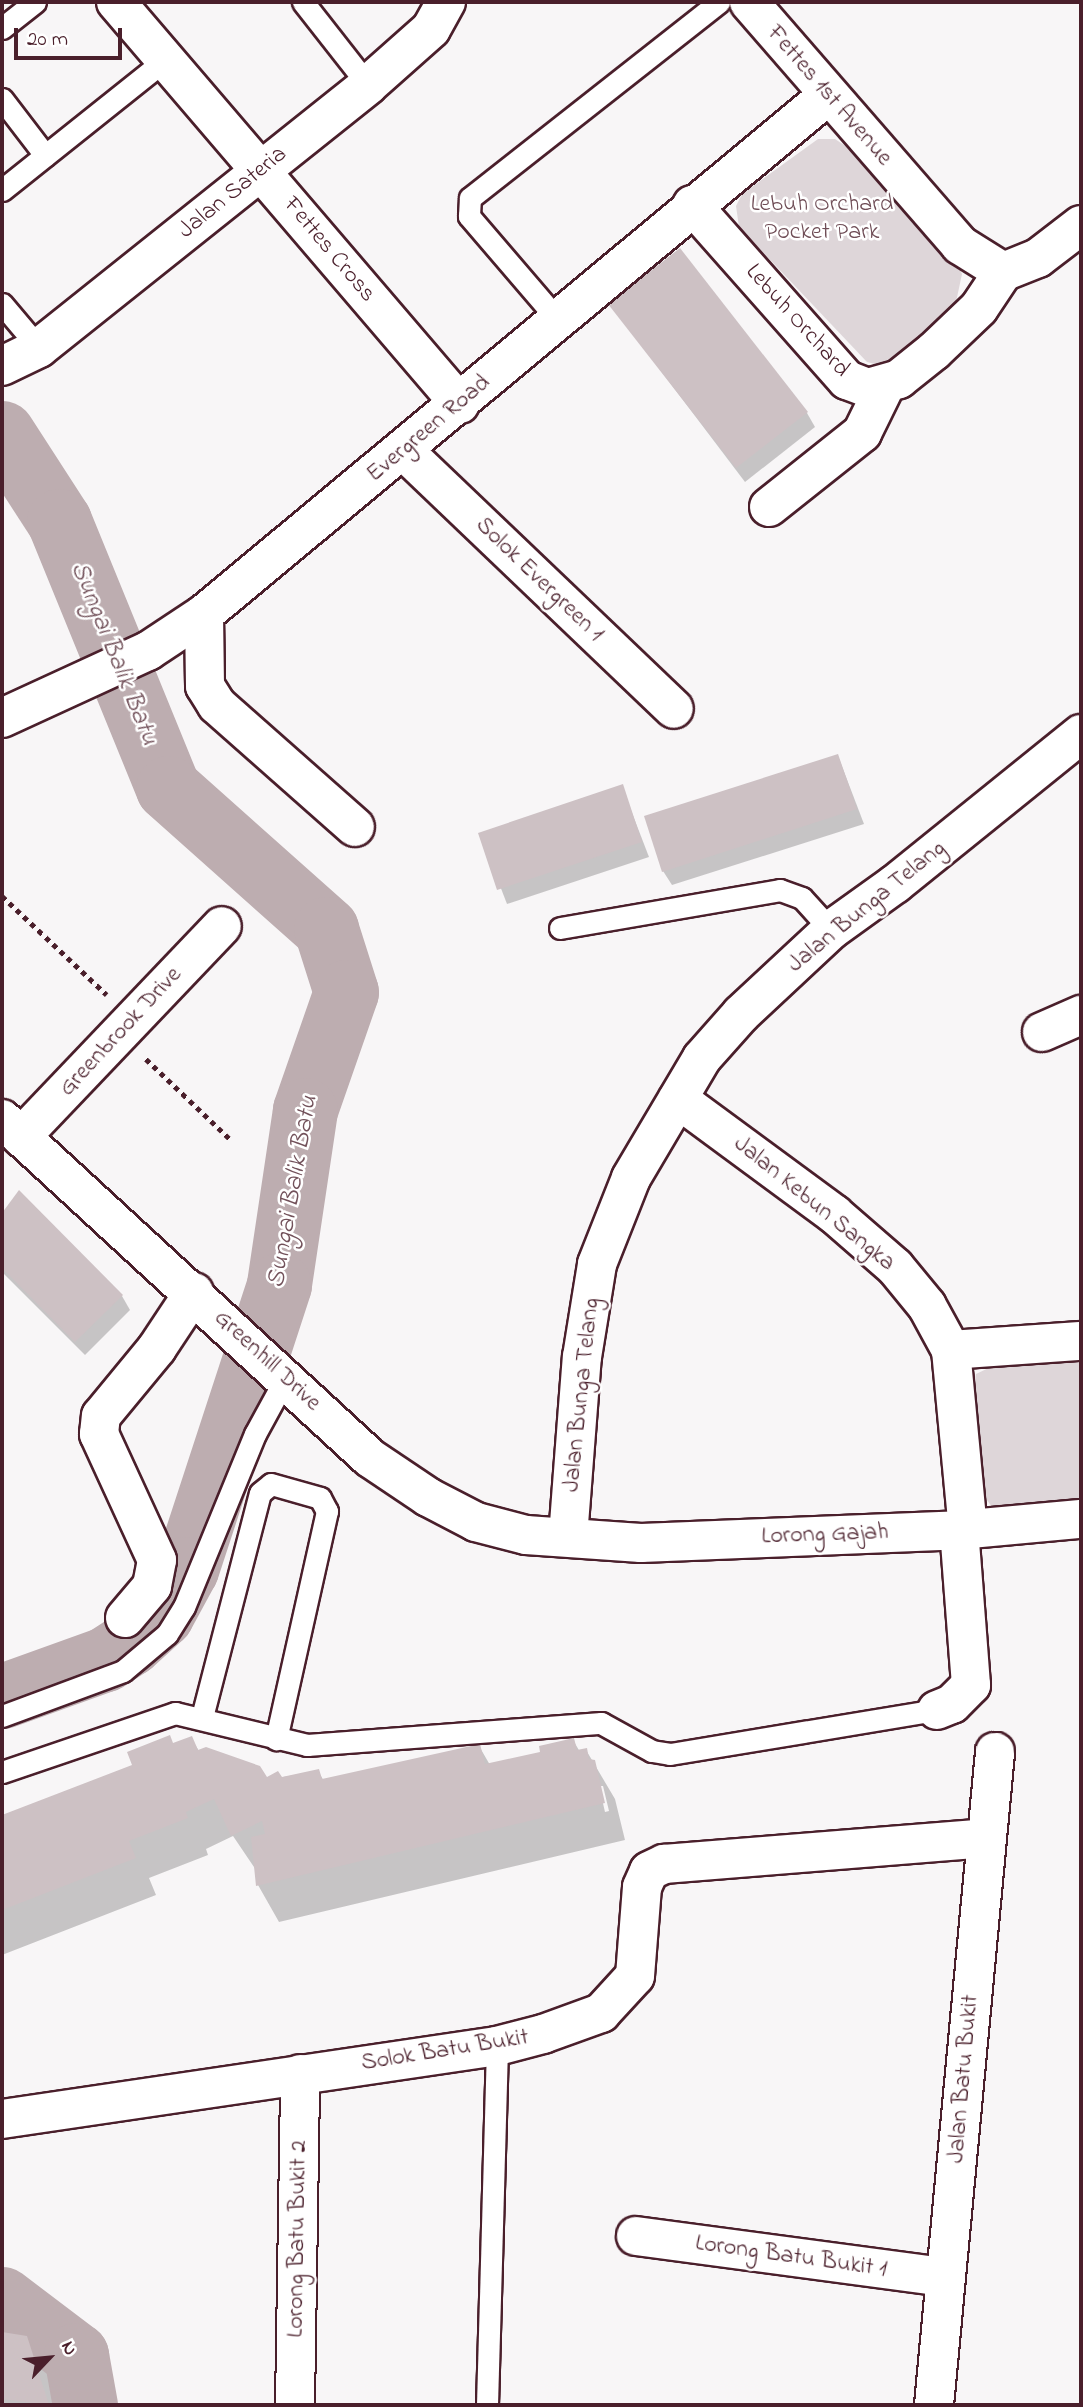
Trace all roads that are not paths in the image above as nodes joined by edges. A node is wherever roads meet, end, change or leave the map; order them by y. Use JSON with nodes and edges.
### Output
{"nodes":[{"id":1,"x":35,"y":2,"type":"edge"},
{"id":2,"x":116,"y":2,"type":"edge"},
{"id":3,"x":303,"y":2,"type":"edge"},
{"id":4,"x":446,"y":2,"type":"edge"},
{"id":5,"x":719,"y":2,"type":"edge"},
{"id":6,"x":749,"y":2,"type":"edge"},
{"id":7,"x":2,"y":28,"type":"edge"},
{"id":8,"x":165,"y":60,"type":"junction"},
{"id":9,"x":368,"y":85,"type":"junction"},
{"id":10,"x":827,"y":96,"type":"junction"},
{"id":11,"x":2,"y":99,"type":"edge"},
{"id":12,"x":45,"y":155,"type":"junction"},
{"id":13,"x":261,"y":171,"type":"junction"},
{"id":14,"x":2,"y":190,"type":"edge"},
{"id":15,"x":692,"y":205,"type":"junction"},
{"id":16,"x":1081,"y":225,"type":"edge"},
{"id":17,"x":1003,"y":272,"type":"junction"},
{"id":18,"x":2,"y":304,"type":"edge"},
{"id":19,"x":558,"y":320,"type":"junction"},
{"id":20,"x":38,"y":348,"type":"junction"},
{"id":21,"x":2,"y":366,"type":"edge"},
{"id":22,"x":885,"y":386,"type":"junction"},
{"id":23,"x":460,"y":404,"type":"junction"},
{"id":24,"x":404,"y":452,"type":"junction"},
{"id":25,"x":769,"y":508,"type":"dead end"},
{"id":26,"x":204,"y":614,"type":"junction"},
{"id":27,"x":674,"y":709,"type":"dead end"},
{"id":28,"x":2,"y":718,"type":"edge"},
{"id":29,"x":1080,"y":739,"type":"edge"},
{"id":30,"x":355,"y":827,"type":"dead end"},
{"id":31,"x":222,"y":926,"type":"dead end"},
{"id":32,"x":560,"y":928,"type":"dead end"},
{"id":33,"x":831,"y":930,"type":"junction"},
{"id":34,"x":1081,"y":1015,"type":"edge"},
{"id":35,"x":1042,"y":1032,"type":"dead end"},
{"id":36,"x":678,"y":1099,"type":"junction"},
{"id":37,"x":11,"y":1128,"type":"edge"},
{"id":38,"x":205,"y":1303,"type":"junction"},
{"id":39,"x":1081,"y":1341,"type":"edge"},
{"id":40,"x":951,"y":1350,"type":"junction"},
{"id":41,"x":276,"y":1371,"type":"junction"},
{"id":42,"x":1081,"y":1520,"type":"edge"},
{"id":43,"x":964,"y":1529,"type":"junction"},
{"id":44,"x":568,"y":1537,"type":"junction"},
{"id":45,"x":125,"y":1618,"type":"dead end"},
{"id":46,"x":937,"y":1710,"type":"joint"},
{"id":47,"x":2,"y":1716,"type":"edge"},
{"id":48,"x":202,"y":1717,"type":"junction"},
{"id":49,"x":276,"y":1739,"type":"junction"},
{"id":50,"x":995,"y":1752,"type":"dead end"},
{"id":51,"x":2,"y":1772,"type":"edge"},
{"id":52,"x":986,"y":1838,"type":"junction"},
{"id":53,"x":497,"y":2046,"type":"junction"},
{"id":54,"x":300,"y":2074,"type":"junction"},
{"id":55,"x":2,"y":2119,"type":"edge"},
{"id":56,"x":636,"y":2236,"type":"dead end"},
{"id":57,"x":946,"y":2277,"type":"junction"},
{"id":58,"x":295,"y":2405,"type":"edge"},
{"id":59,"x":487,"y":2405,"type":"edge"},
{"id":60,"x":934,"y":2405,"type":"edge"}],
"edges":[{"from":1,"to":7,"type":"lane"},
{"from":2,"to":8,"type":"street","name":"Fettes Cross"},
{"from":3,"to":9,"type":"lane"},
{"from":4,"to":9,"type":"street","name":"Jalan Sateria"},
{"from":5,"to":19,"type":"lane"},
{"from":6,"to":10,"type":"street","name":"Fettes 1st Avenue"},
{"from":8,"to":12,"type":"lane"},
{"from":8,"to":13,"type":"street","name":"Fettes Cross"},
{"from":9,"to":13,"type":"street","name":"Jalan Sateria"},
{"from":10,"to":15,"type":"street","name":"Evergreen Road"},
{"from":10,"to":17,"type":"street","name":"Fettes 1st Avenue"},
{"from":11,"to":12,"type":"lane"},
{"from":12,"to":14,"type":"lane"},
{"from":13,"to":20,"type":"street","name":"Jalan Sateria"},
{"from":13,"to":23,"type":"street","name":"Fettes Cross"},
{"from":15,"to":19,"type":"street","name":"Evergreen Road"},
{"from":15,"to":22,"type":"street","name":"Lebuh Orchard"},
{"from":16,"to":17,"type":"street"},
{"from":17,"to":22,"type":"street","name":"Lebuh Orchard"},
{"from":18,"to":20,"type":"lane"},
{"from":19,"to":23,"type":"street","name":"Evergreen Road"},
{"from":20,"to":21,"type":"street","name":"Jalan Sateria"},
{"from":22,"to":25,"type":"street"},
{"from":23,"to":24,"type":"street","name":"Evergreen Road"},
{"from":24,"to":26,"type":"street","name":"Evergreen Road"},
{"from":24,"to":27,"type":"street","name":"Solok Evergreen 1"},
{"from":26,"to":28,"type":"street","name":"Evergreen Road"},
{"from":26,"to":30,"type":"street"},
{"from":29,"to":33,"type":"street","name":"Jalan Bunga Telang"},
{"from":31,"to":37,"type":"street","name":"Greenbrook Drive"},
{"from":32,"to":33,"type":"lane"},
{"from":33,"to":36,"type":"street","name":"Jalan Bunga Telang"},
{"from":34,"to":35,"type":"street"},
{"from":36,"to":40,"type":"street","name":"Jalan Kebun Sangka"},
{"from":36,"to":44,"type":"street","name":"Jalan Bunga Telang"},
{"from":37,"to":38,"type":"street","name":"Greenhill Drive"},
{"from":38,"to":41,"type":"street","name":"Greenhill Drive"},
{"from":38,"to":45,"type":"street"},
{"from":39,"to":40,"type":"street"},
{"from":40,"to":43,"type":"street","name":"Jalan Kebun Sangka"},
{"from":41,"to":44,"type":"street","name":"Greenhill Drive"},
{"from":41,"to":47,"type":"lane"},
{"from":42,"to":43,"type":"street","name":"Lorong Gajah"},
{"from":43,"to":44,"type":"street","name":"Lorong Gajah"},
{"from":43,"to":46,"type":"street"},
{"from":46,"to":49,"type":"lane"},
{"from":48,"to":49,"type":"lane"},
{"from":48,"to":49,"type":"lane"},
{"from":48,"to":51,"type":"lane"},
{"from":50,"to":52,"type":"street","name":"Jalan Batu Bukit"},
{"from":52,"to":53,"type":"street","name":"Solok Batu Bukit"},
{"from":52,"to":57,"type":"street","name":"Jalan Batu Bukit"},
{"from":53,"to":54,"type":"street","name":"Solok Batu Bukit"},
{"from":53,"to":59,"type":"lane"},
{"from":54,"to":55,"type":"street","name":"Solok Batu Bukit"},
{"from":54,"to":58,"type":"street","name":"Lorong Batu Bukit 2"},
{"from":56,"to":57,"type":"street","name":"Lorong Batu Bukit 1"},
{"from":57,"to":60,"type":"street","name":"Jalan Batu Bukit"}]}
